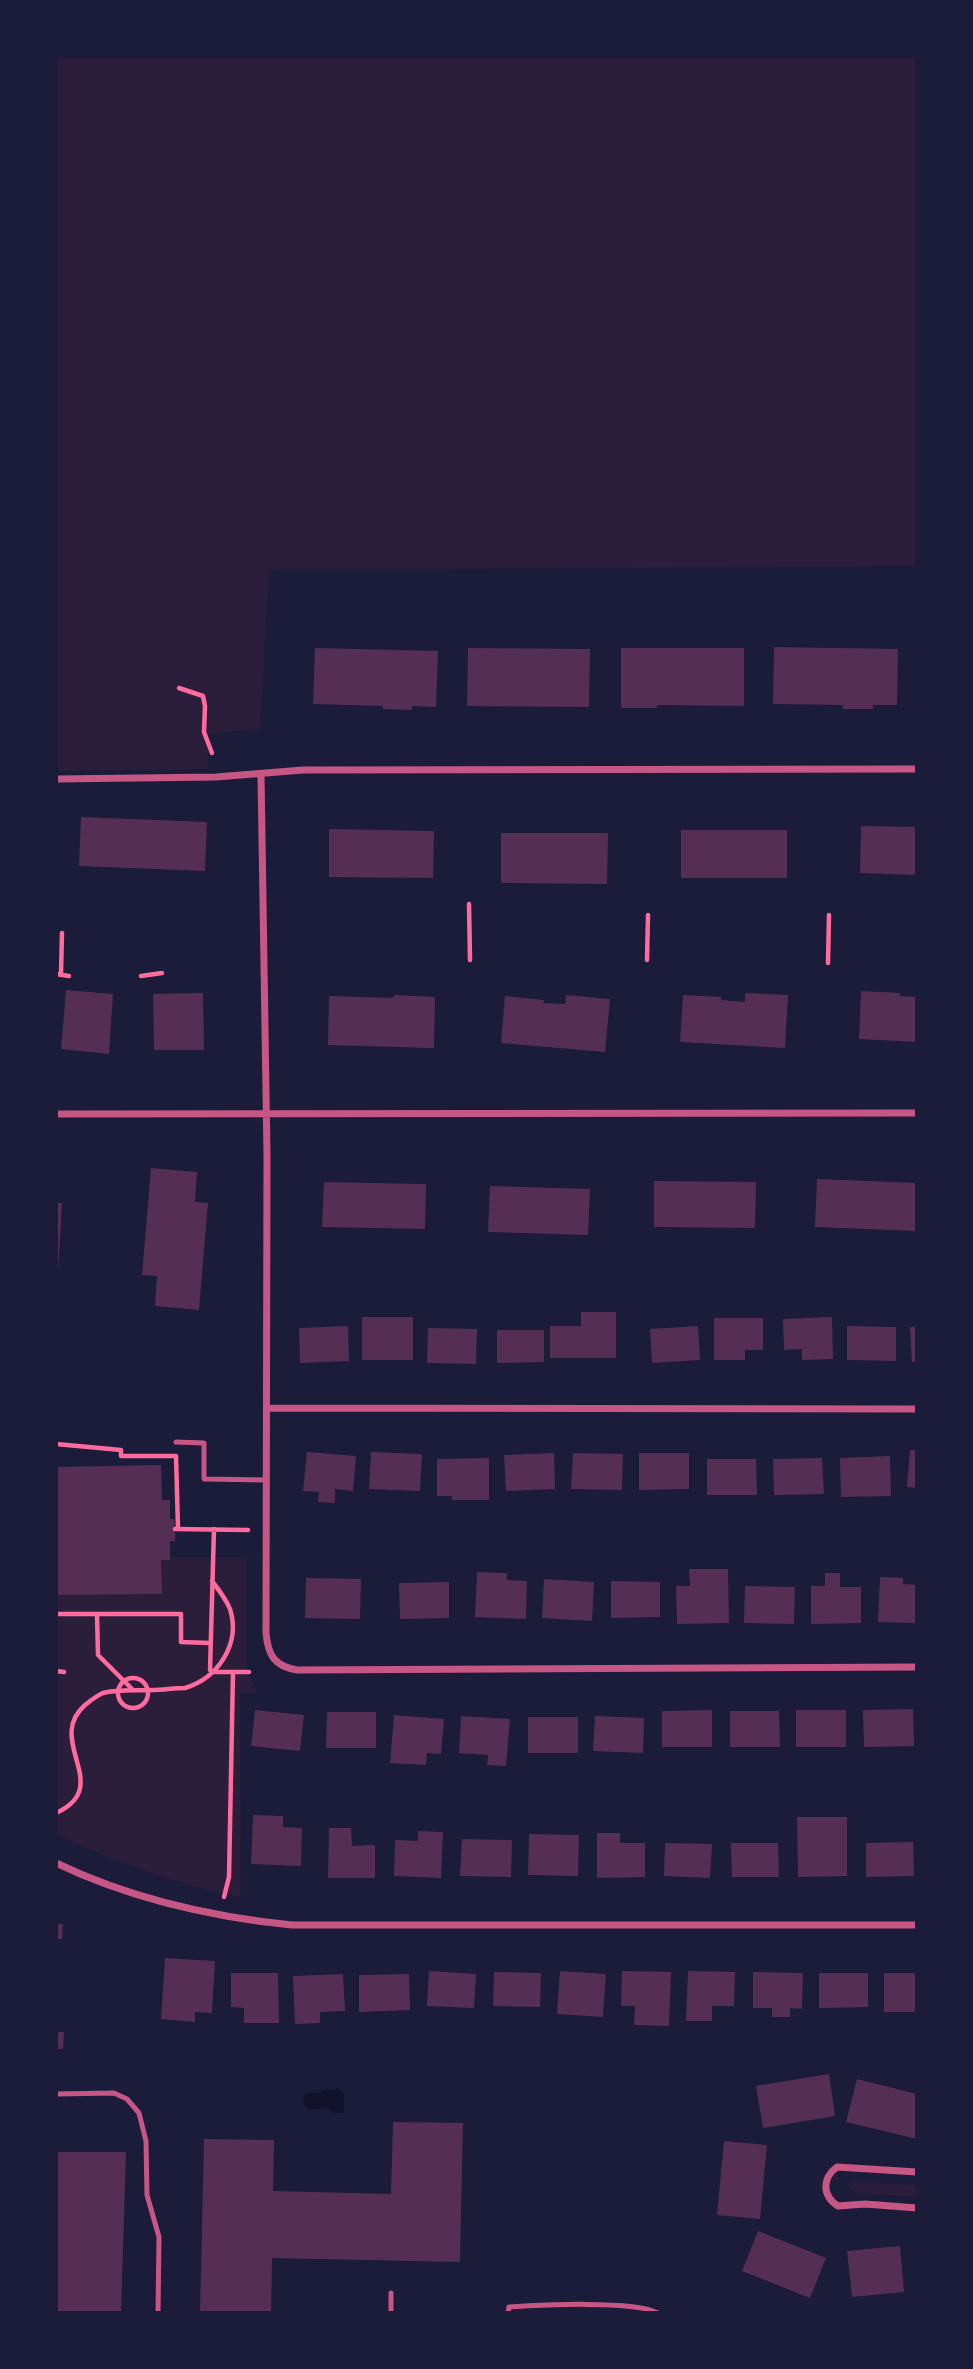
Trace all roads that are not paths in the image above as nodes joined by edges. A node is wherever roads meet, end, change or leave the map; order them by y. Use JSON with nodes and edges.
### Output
{"nodes":[{"id":1,"x":917,"y":769,"type":"edge"},
{"id":2,"x":261,"y":774,"type":"junction"},
{"id":3,"x":56,"y":779,"type":"edge"},
{"id":4,"x":917,"y":1112,"type":"edge"},
{"id":5,"x":266,"y":1113,"type":"junction"},
{"id":6,"x":56,"y":1114,"type":"edge"},
{"id":7,"x":267,"y":1408,"type":"junction"},
{"id":8,"x":917,"y":1409,"type":"edge"},
{"id":9,"x":176,"y":1443,"type":"dead end"},
{"id":10,"x":267,"y":1479,"type":"junction"},
{"id":11,"x":917,"y":1667,"type":"edge"},
{"id":12,"x":56,"y":1863,"type":"edge"},
{"id":13,"x":917,"y":1925,"type":"edge"},
{"id":14,"x":56,"y":2094,"type":"edge"},
{"id":15,"x":917,"y":2172,"type":"edge"},
{"id":16,"x":917,"y":2208,"type":"edge"},
{"id":17,"x":391,"y":2293,"type":"dead end"},
{"id":18,"x":636,"y":2310,"type":"edge"},
{"id":19,"x":158,"y":2313,"type":"edge"},
{"id":20,"x":391,"y":2313,"type":"edge"},
{"id":21,"x":508,"y":2313,"type":"edge"},
{"id":22,"x":658,"y":2313,"type":"edge"}],
"edges":[{"from":1,"to":2,"type":"street"},
{"from":2,"to":3,"type":"street"},
{"from":2,"to":5,"type":"street"},
{"from":4,"to":5,"type":"street"},
{"from":5,"to":6,"type":"street"},
{"from":5,"to":7,"type":"street"},
{"from":7,"to":8,"type":"street"},
{"from":7,"to":10,"type":"street"},
{"from":9,"to":10,"type":"lane"},
{"from":10,"to":11,"type":"street"},
{"from":12,"to":13,"type":"street"},
{"from":14,"to":19,"type":"lane"},
{"from":15,"to":16,"type":"street"},
{"from":17,"to":20,"type":"lane"},
{"from":18,"to":21,"type":"lane"},
{"from":18,"to":22,"type":"lane"}]}
